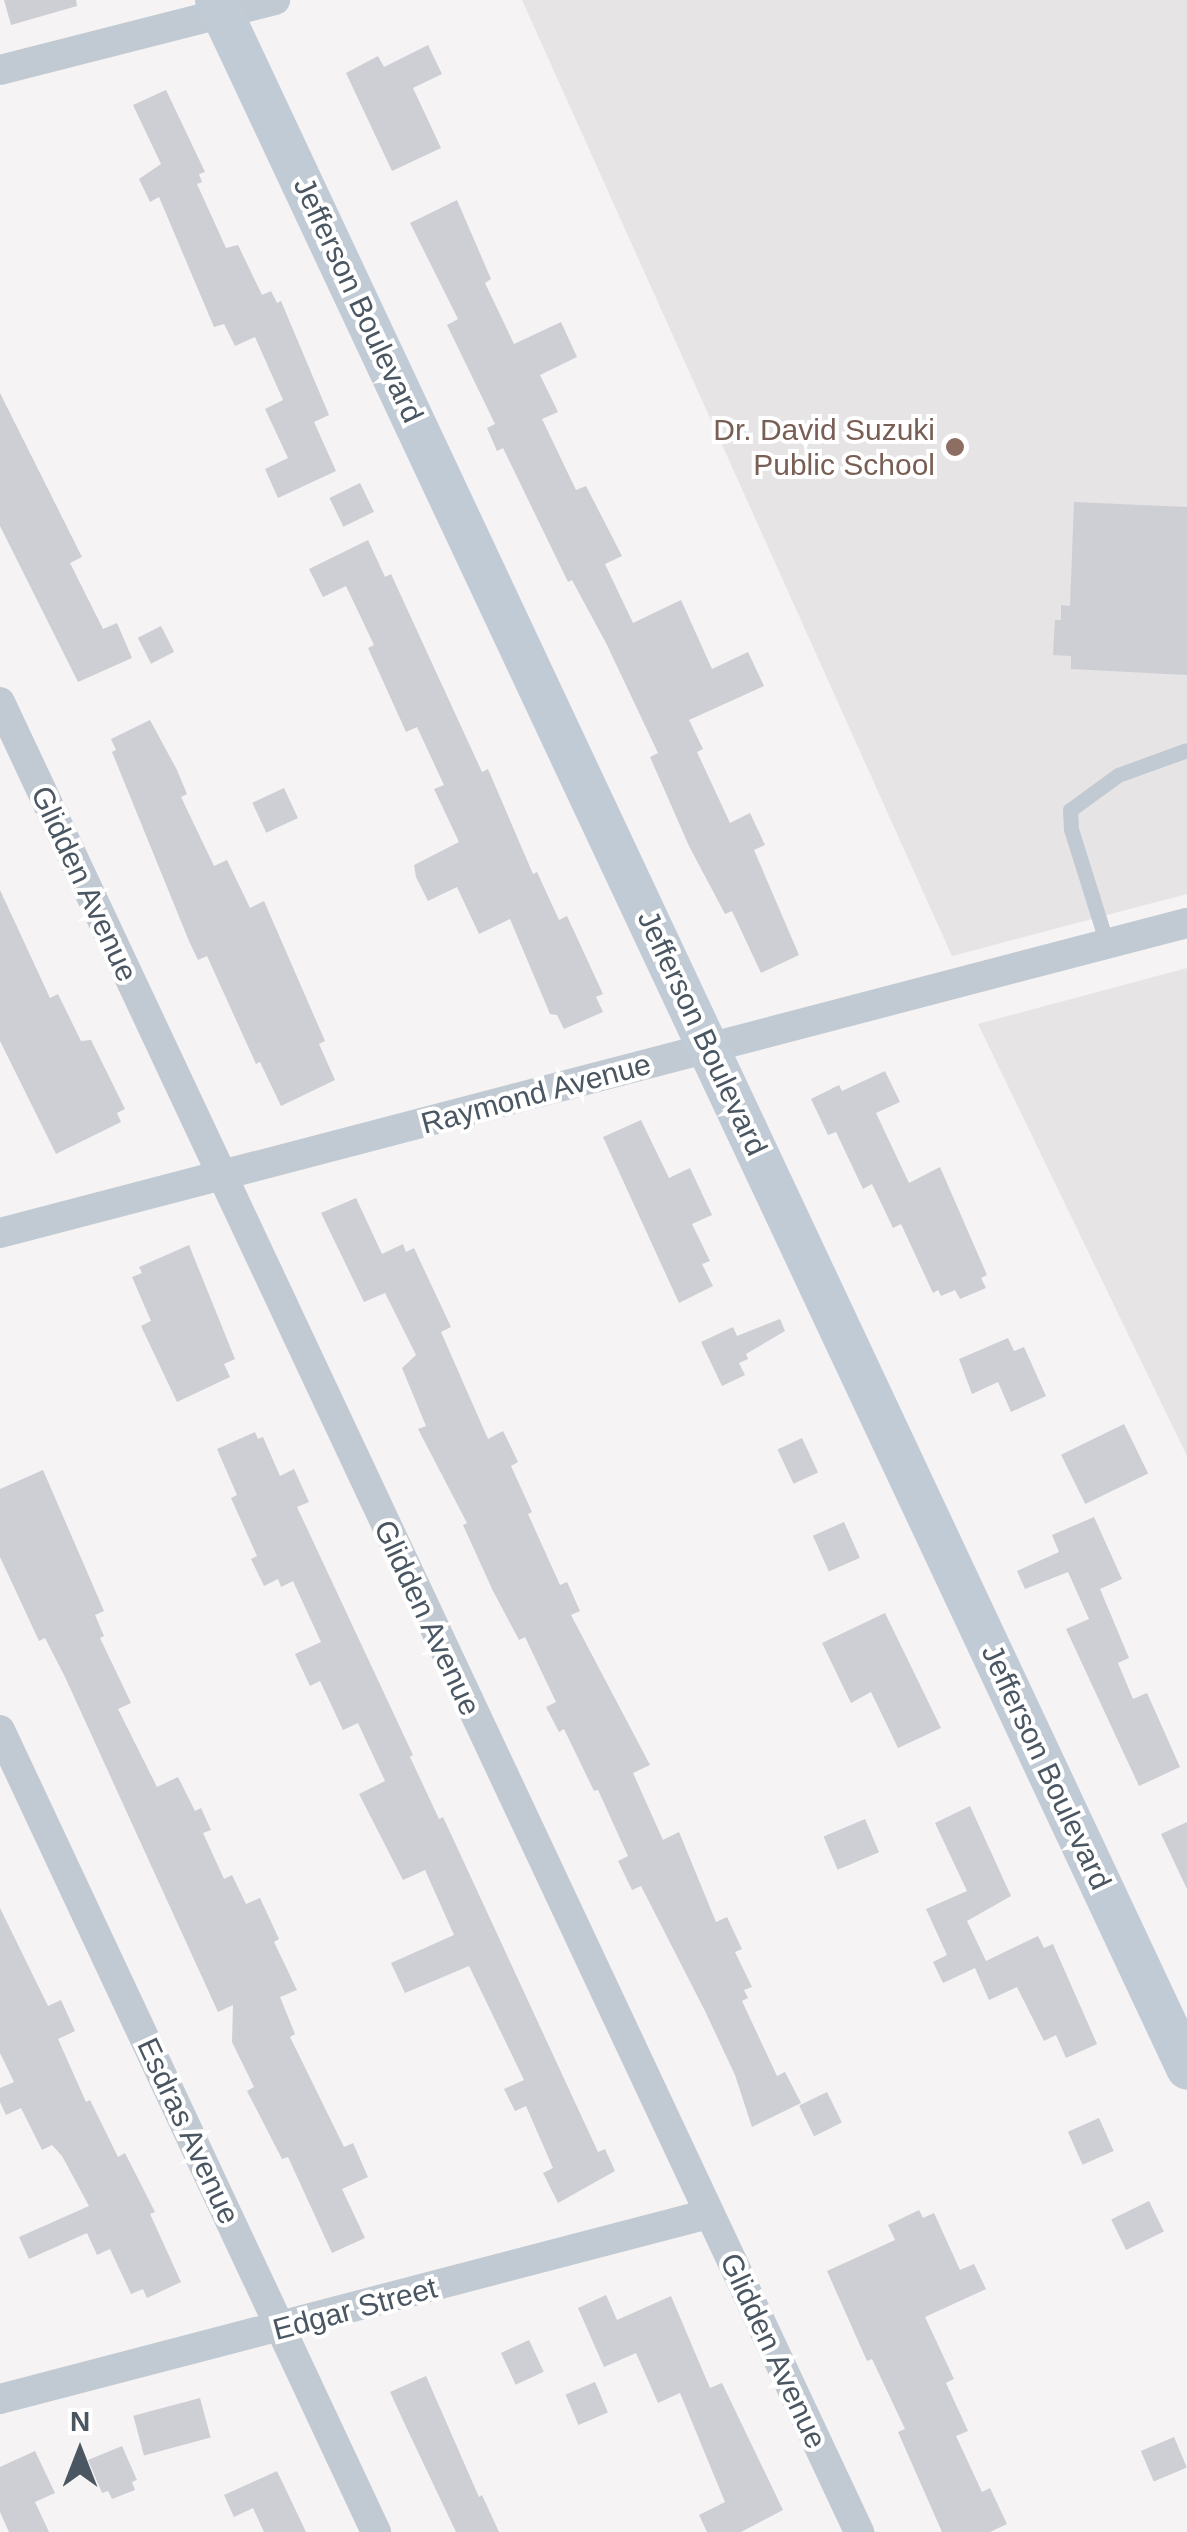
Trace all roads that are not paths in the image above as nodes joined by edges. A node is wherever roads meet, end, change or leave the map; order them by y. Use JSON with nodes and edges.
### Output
{"nodes":[{"id":1,"x":274,"y":0,"type":"edge"},
{"id":2,"x":220,"y":7,"type":"edge"},
{"id":3,"x":0,"y":70,"type":"edge"},
{"id":4,"x":0,"y":702,"type":"edge"},
{"id":5,"x":1187,"y":750,"type":"edge"},
{"id":6,"x":1187,"y":923,"type":"edge"},
{"id":7,"x":1107,"y":944,"type":"junction"},
{"id":8,"x":710,"y":1048,"type":"junction"},
{"id":9,"x":220,"y":1178,"type":"junction"},
{"id":10,"x":0,"y":1233,"type":"edge"},
{"id":11,"x":0,"y":1730,"type":"edge"},
{"id":12,"x":1177,"y":2021,"type":"edge"},
{"id":13,"x":1187,"y":2068,"type":"edge"},
{"id":14,"x":708,"y":2214,"type":"junction"},
{"id":15,"x":281,"y":2329,"type":"junction"},
{"id":16,"x":0,"y":2399,"type":"edge"},
{"id":17,"x":376,"y":2532,"type":"edge"},
{"id":18,"x":858,"y":2532,"type":"edge"}],
"edges":[{"from":1,"to":2,"type":"street"},
{"from":2,"to":3,"type":"street"},
{"from":2,"to":8,"type":"street","name":"Jefferson Boulevard"},
{"from":4,"to":9,"type":"street","name":"Glidden Avenue"},
{"from":5,"to":7,"type":"lane"},
{"from":6,"to":7,"type":"street","name":"Raymond Avenue"},
{"from":7,"to":8,"type":"street","name":"Raymond Avenue"},
{"from":8,"to":9,"type":"street","name":"Raymond Avenue"},
{"from":8,"to":12,"type":"street","name":"Jefferson Boulevard"},
{"from":9,"to":10,"type":"street","name":"Raymond Avenue"},
{"from":9,"to":14,"type":"street","name":"Glidden Avenue"},
{"from":11,"to":15,"type":"street","name":"Esdras Avenue"},
{"from":12,"to":13,"type":"street","name":"Jefferson Boulevard"},
{"from":14,"to":15,"type":"street","name":"Edgar Street"},
{"from":14,"to":18,"type":"street","name":"Glidden Avenue"},
{"from":15,"to":16,"type":"street","name":"Edgar Street"},
{"from":15,"to":17,"type":"street","name":"Esdras Avenue"}]}
